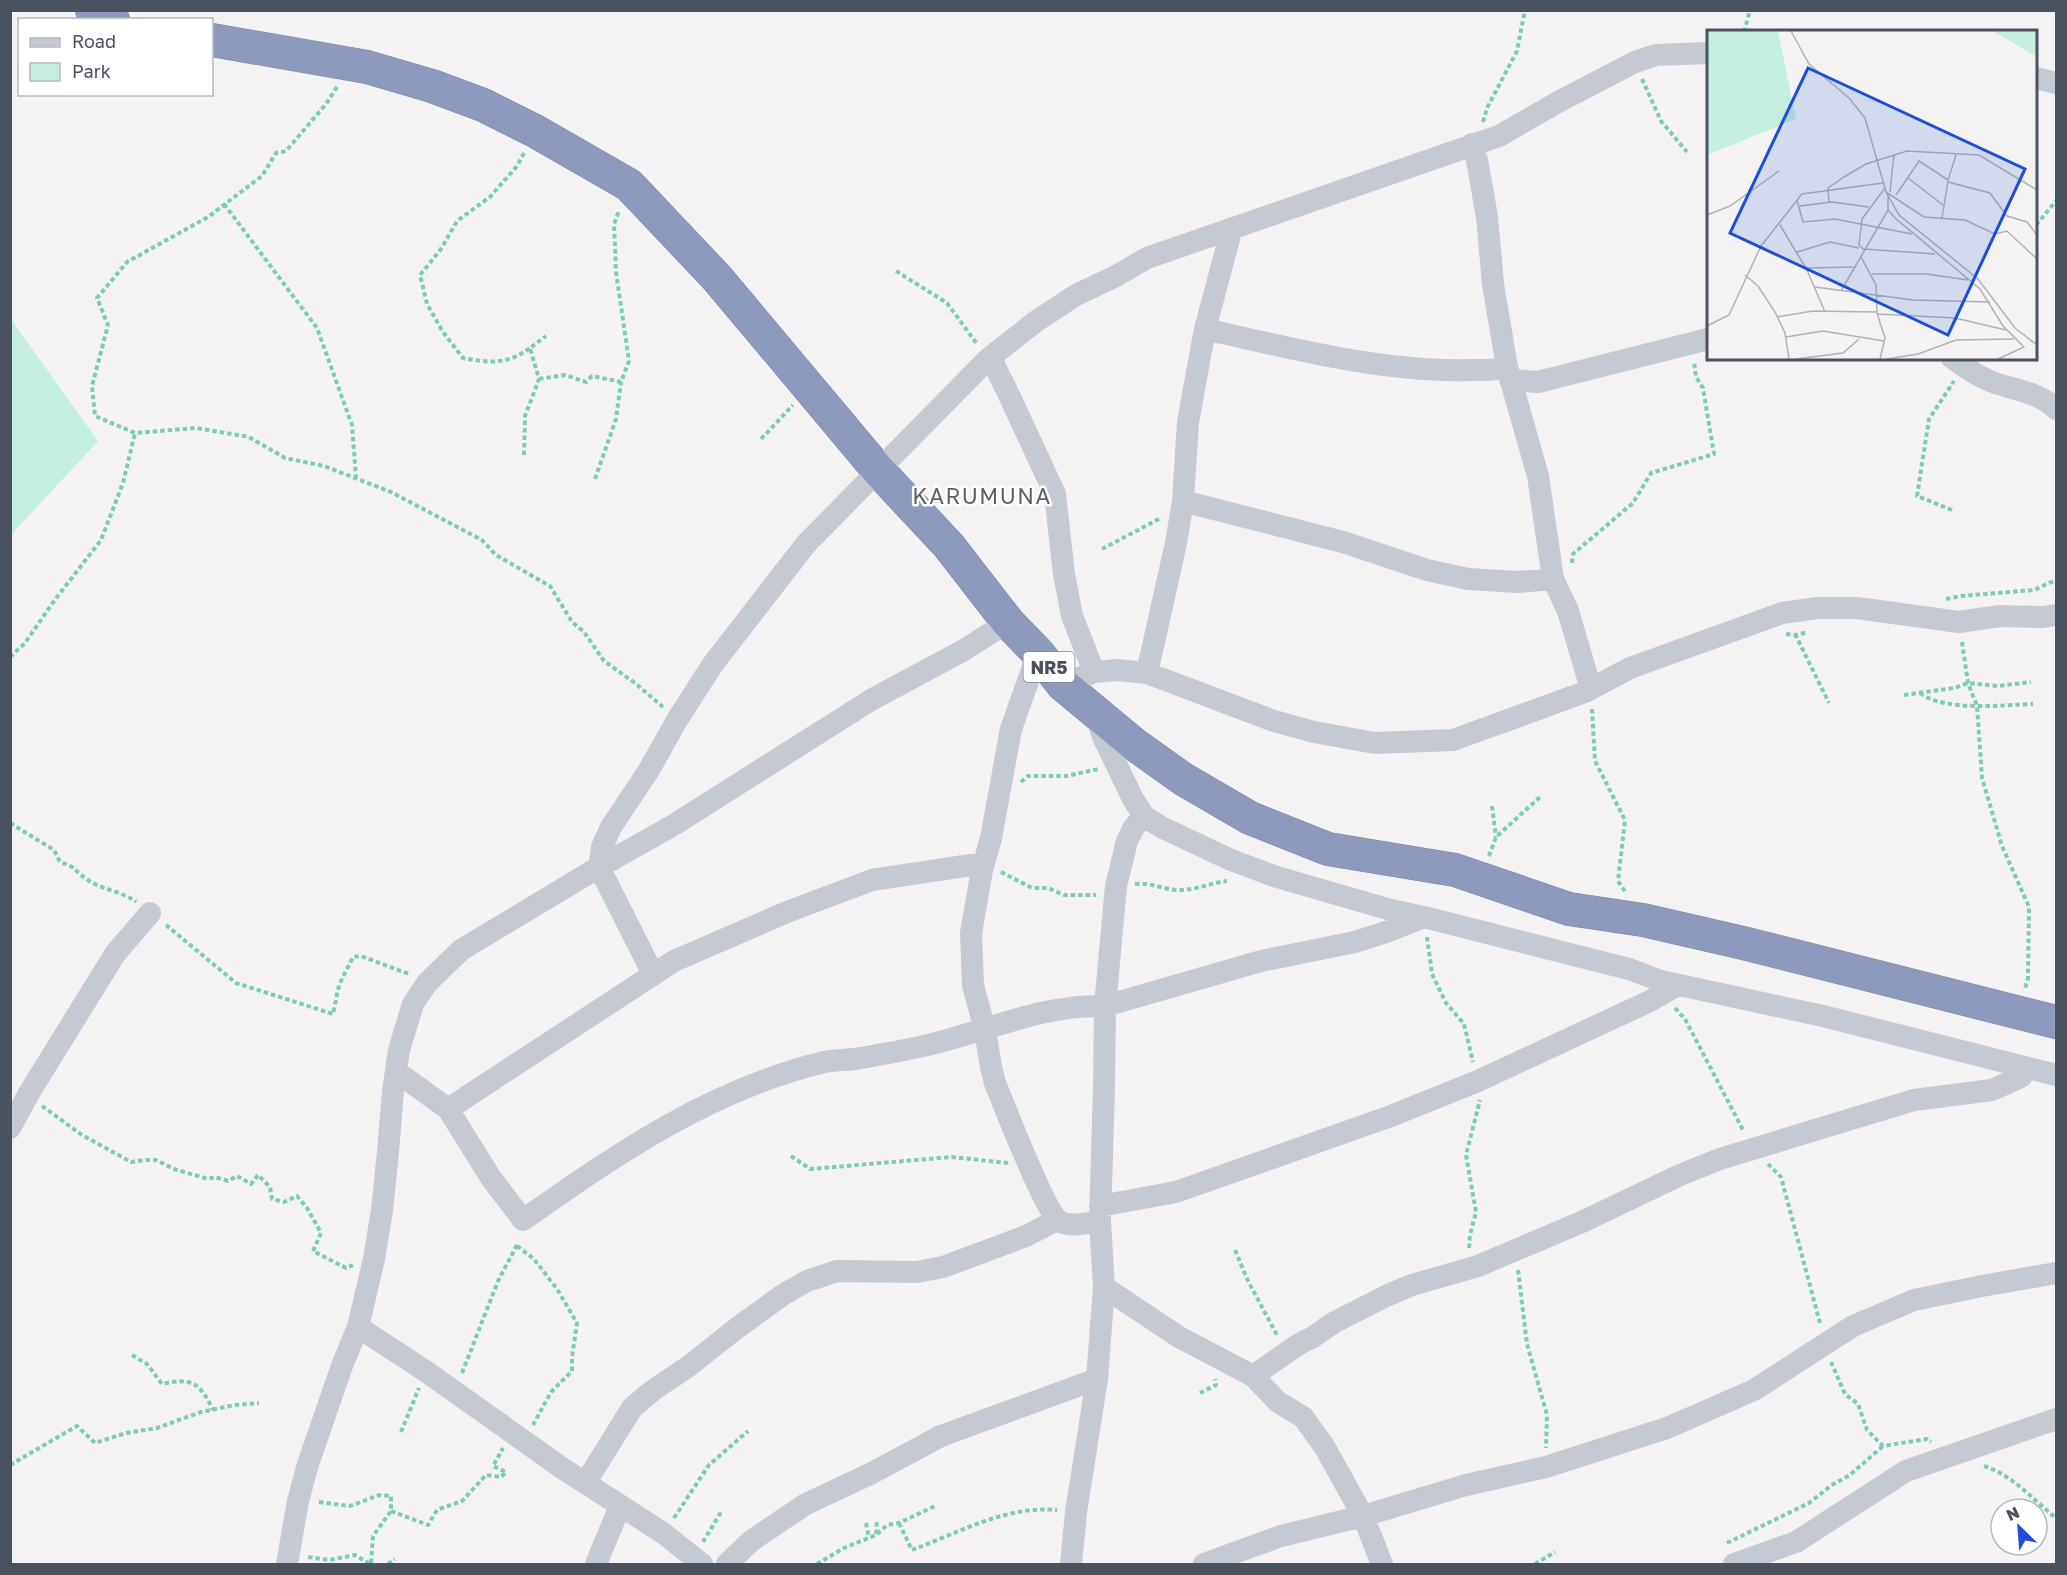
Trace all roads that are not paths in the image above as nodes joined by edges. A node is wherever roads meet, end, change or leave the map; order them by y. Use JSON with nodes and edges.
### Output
{"nodes":[{"id":1,"x":92,"y":10,"type":"edge"},
{"id":2,"x":109,"y":18,"type":"edge"},
{"id":3,"x":213,"y":40,"type":"edge"},
{"id":4,"x":1707,"y":52,"type":"edge"},
{"id":5,"x":2037,"y":78,"type":"edge"},
{"id":6,"x":2056,"y":83,"type":"edge"},
{"id":7,"x":1475,"y":144,"type":"junction"},
{"id":8,"x":1232,"y":228,"type":"junction"},
{"id":9,"x":1205,"y":329,"type":"junction"},
{"id":10,"x":1707,"y":339,"type":"edge"},
{"id":11,"x":988,"y":359,"type":"junction"},
{"id":12,"x":1958,"y":363,"type":"edge"},
{"id":13,"x":1508,"y":373,"type":"junction"},
{"id":14,"x":2056,"y":409,"type":"edge"},
{"id":15,"x":878,"y":470,"type":"junction"},
{"id":16,"x":1182,"y":504,"type":"junction"},
{"id":17,"x":1553,"y":579,"type":"junction"},
{"id":18,"x":2056,"y":615,"type":"edge"},
{"id":19,"x":1008,"y":622,"type":"junction"},
{"id":20,"x":1038,"y":653,"type":"junction"},
{"id":21,"x":1094,"y":672,"type":"junction"},
{"id":22,"x":1147,"y":673,"type":"junction"},
{"id":23,"x":1063,"y":685,"type":"junction"},
{"id":24,"x":1588,"y":690,"type":"junction"},
{"id":25,"x":1096,"y":712,"type":"junction"},
{"id":26,"x":1144,"y":816,"type":"junction"},
{"id":27,"x":598,"y":867,"type":"junction"},
{"id":28,"x":983,"y":867,"type":"junction"},
{"id":29,"x":150,"y":913,"type":"road end"},
{"id":30,"x":1430,"y":919,"type":"junction"},
{"id":31,"x":653,"y":974,"type":"junction"},
{"id":32,"x":1669,"y":989,"type":"junction"},
{"id":33,"x":1105,"y":1006,"type":"junction"},
{"id":34,"x":2056,"y":1022,"type":"edge"},
{"id":35,"x":985,"y":1030,"type":"junction"},
{"id":36,"x":2027,"y":1068,"type":"junction"},
{"id":37,"x":397,"y":1072,"type":"junction"},
{"id":38,"x":2056,"y":1076,"type":"edge"},
{"id":39,"x":448,"y":1110,"type":"junction"},
{"id":40,"x":10,"y":1128,"type":"edge"},
{"id":41,"x":1100,"y":1214,"type":"junction"},
{"id":42,"x":1058,"y":1220,"type":"junction"},
{"id":43,"x":2056,"y":1273,"type":"edge"},
{"id":44,"x":1104,"y":1287,"type":"junction"},
{"id":45,"x":358,"y":1327,"type":"junction"},
{"id":46,"x":1253,"y":1376,"type":"junction"},
{"id":47,"x":1097,"y":1379,"type":"junction"},
{"id":48,"x":2056,"y":1419,"type":"edge"},
{"id":49,"x":586,"y":1482,"type":"junction"},
{"id":50,"x":620,"y":1506,"type":"junction"},
{"id":51,"x":1363,"y":1516,"type":"junction"},
{"id":52,"x":1730,"y":1555,"type":"edge"},
{"id":53,"x":288,"y":1559,"type":"edge"},
{"id":54,"x":698,"y":1562,"type":"edge"},
{"id":55,"x":596,"y":1564,"type":"edge"},
{"id":56,"x":727,"y":1564,"type":"edge"},
{"id":57,"x":1071,"y":1564,"type":"edge"},
{"id":58,"x":1204,"y":1564,"type":"edge"},
{"id":59,"x":1382,"y":1564,"type":"edge"}],
"edges":[{"from":1,"to":2,"type":"highway"},
{"from":3,"to":15,"type":"highway","number":"NR5"},
{"from":4,"to":7,"type":"street"},
{"from":5,"to":6,"type":"street"},
{"from":7,"to":8,"type":"street"},
{"from":7,"to":13,"type":"street"},
{"from":8,"to":9,"type":"street"},
{"from":8,"to":11,"type":"street"},
{"from":9,"to":13,"type":"street"},
{"from":9,"to":16,"type":"street"},
{"from":10,"to":13,"type":"street"},
{"from":11,"to":15,"type":"street"},
{"from":11,"to":21,"type":"street"},
{"from":12,"to":14,"type":"street"},
{"from":13,"to":17,"type":"street"},
{"from":15,"to":19,"type":"highway","number":"NR5"},
{"from":15,"to":27,"type":"street"},
{"from":16,"to":17,"type":"street"},
{"from":16,"to":22,"type":"street"},
{"from":17,"to":24,"type":"street"},
{"from":18,"to":24,"type":"street"},
{"from":19,"to":20,"type":"highway","number":"NR5"},
{"from":19,"to":27,"type":"street"},
{"from":20,"to":23,"type":"highway","number":"NR5"},
{"from":20,"to":28,"type":"street"},
{"from":21,"to":22,"type":"street"},
{"from":21,"to":23,"type":"street"},
{"from":22,"to":24,"type":"street"},
{"from":23,"to":25,"type":"highway","number":"NR5"},
{"from":25,"to":26,"type":"street"},
{"from":25,"to":34,"type":"highway","number":"NR5"},
{"from":26,"to":30,"type":"street"},
{"from":26,"to":33,"type":"street"},
{"from":27,"to":31,"type":"street"},
{"from":27,"to":37,"type":"street"},
{"from":28,"to":31,"type":"street"},
{"from":28,"to":35,"type":"street"},
{"from":29,"to":40,"type":"street"},
{"from":30,"to":32,"type":"street"},
{"from":30,"to":33,"type":"street"},
{"from":31,"to":39,"type":"street"},
{"from":32,"to":36,"type":"street"},
{"from":32,"to":41,"type":"street"},
{"from":33,"to":35,"type":"street"},
{"from":33,"to":41,"type":"street"},
{"from":35,"to":39,"type":"street"},
{"from":35,"to":42,"type":"street"},
{"from":36,"to":38,"type":"street"},
{"from":36,"to":46,"type":"street"},
{"from":37,"to":39,"type":"street"},
{"from":37,"to":45,"type":"street"},
{"from":41,"to":42,"type":"street"},
{"from":41,"to":44,"type":"street"},
{"from":42,"to":49,"type":"street"},
{"from":43,"to":51,"type":"street"},
{"from":44,"to":46,"type":"street"},
{"from":44,"to":47,"type":"street"},
{"from":45,"to":49,"type":"street"},
{"from":45,"to":53,"type":"street"},
{"from":46,"to":51,"type":"street"},
{"from":47,"to":56,"type":"street"},
{"from":47,"to":57,"type":"street"},
{"from":48,"to":52,"type":"street"},
{"from":49,"to":50,"type":"street"},
{"from":50,"to":54,"type":"street"},
{"from":50,"to":55,"type":"street"},
{"from":51,"to":58,"type":"street"},
{"from":51,"to":59,"type":"street"}]}
